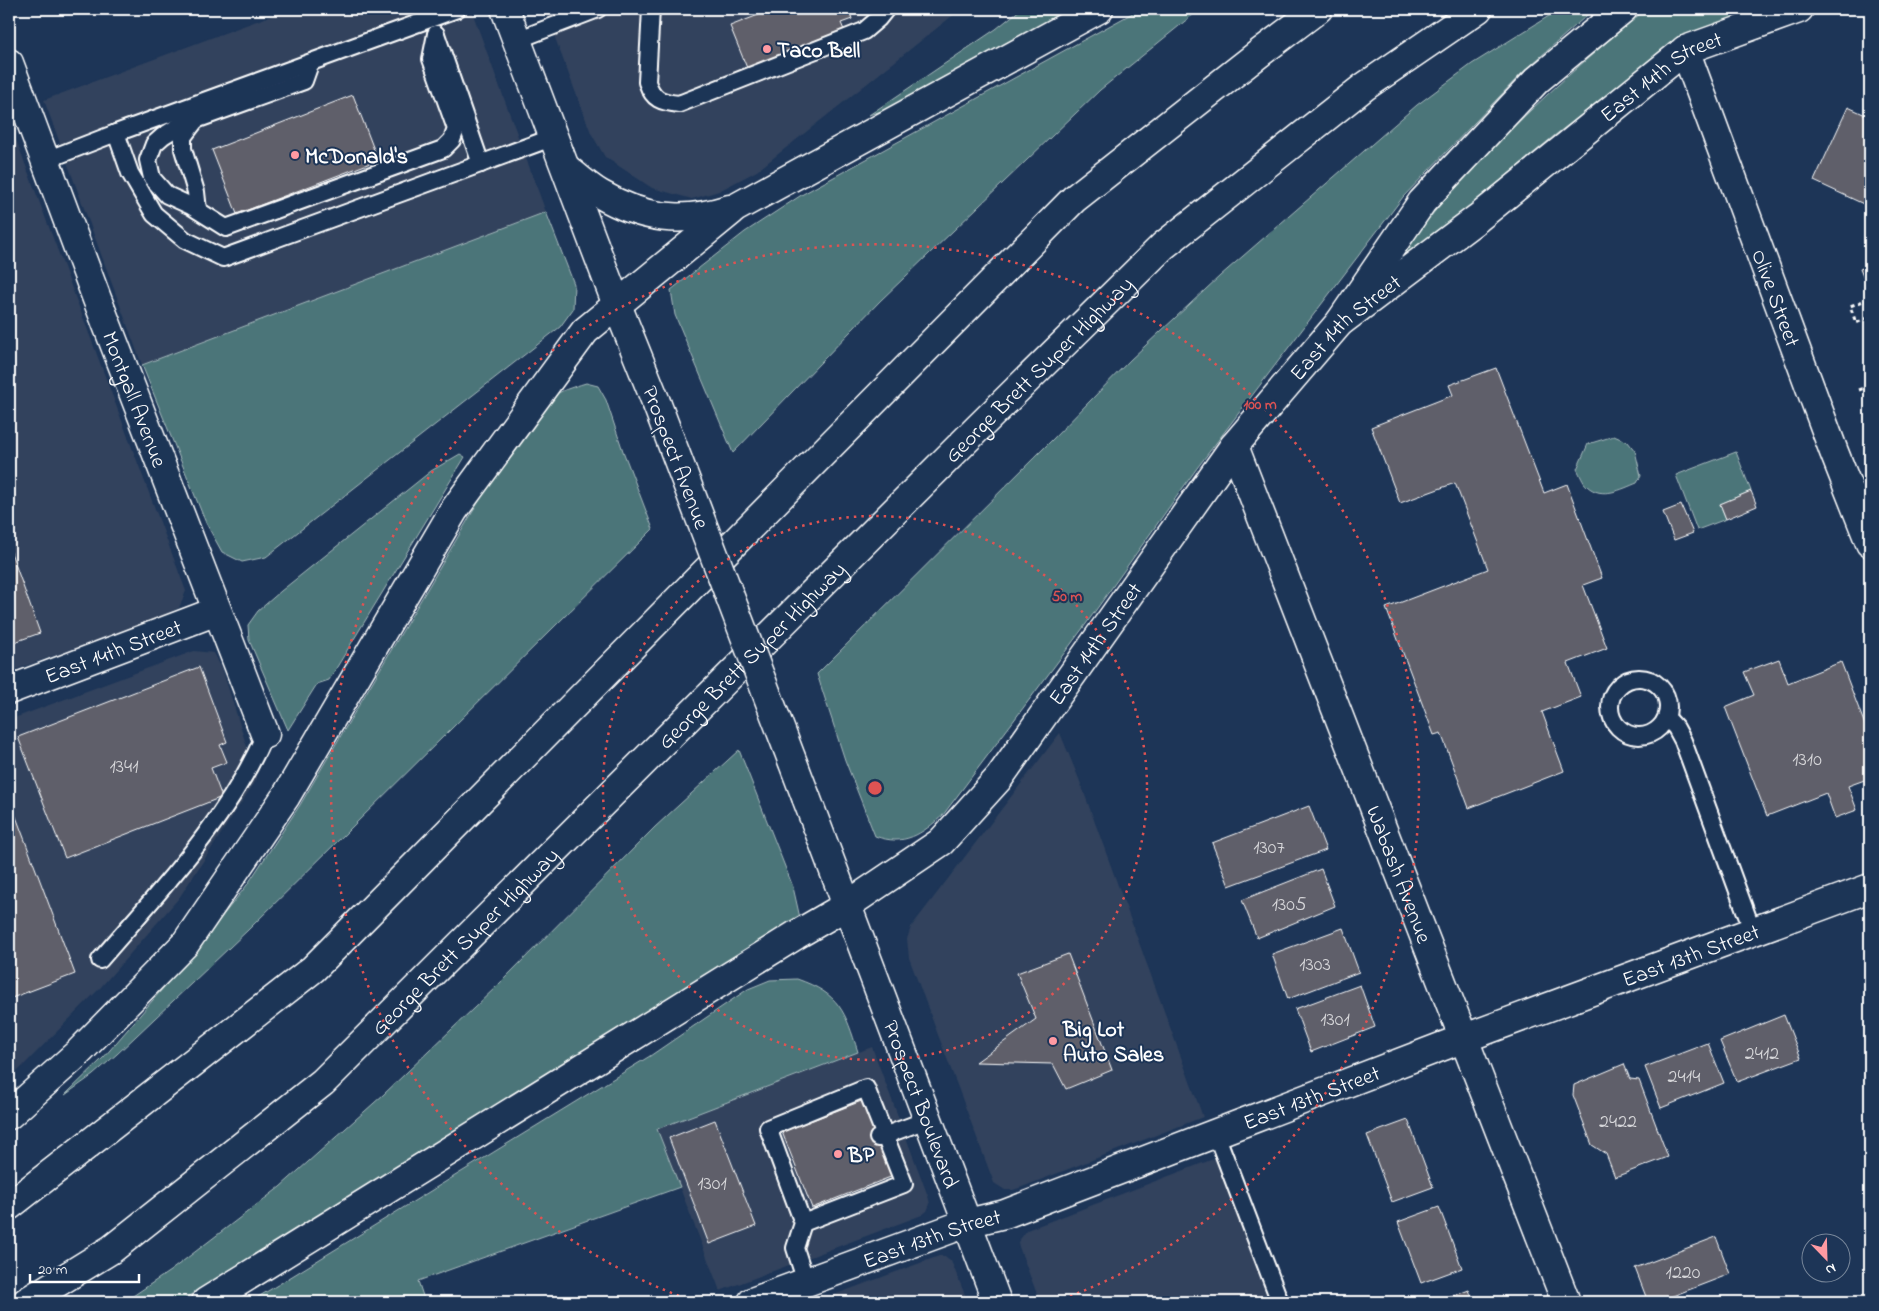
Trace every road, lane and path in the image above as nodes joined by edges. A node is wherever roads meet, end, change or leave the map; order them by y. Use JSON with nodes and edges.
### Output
{"nodes":[{"id":1,"x":457,"y":9,"type":"edge"},
{"id":2,"x":505,"y":9,"type":"edge"},
{"id":3,"x":598,"y":9,"type":"edge"},
{"id":4,"x":651,"y":9,"type":"edge"},
{"id":5,"x":886,"y":9,"type":"edge"},
{"id":6,"x":1099,"y":9,"type":"edge"},
{"id":7,"x":1318,"y":9,"type":"edge"},
{"id":8,"x":1478,"y":9,"type":"edge"},
{"id":9,"x":1624,"y":9,"type":"edge"},
{"id":10,"x":1799,"y":9,"type":"edge"},
{"id":11,"x":433,"y":26,"type":"junction"},
{"id":12,"x":517,"y":40,"type":"junction"},
{"id":13,"x":1685,"y":50,"type":"junction"},
{"id":14,"x":9,"y":63,"type":"edge"},
{"id":15,"x":310,"y":64,"type":"junction"},
{"id":16,"x":196,"y":120,"type":"junction"},
{"id":17,"x":116,"y":133,"type":"junction"},
{"id":18,"x":554,"y":138,"type":"junction"},
{"id":19,"x":46,"y":160,"type":"junction"},
{"id":20,"x":480,"y":164,"type":"junction"},
{"id":21,"x":566,"y":168,"type":"junction"},
{"id":22,"x":735,"y":208,"type":"junction"},
{"id":23,"x":198,"y":210,"type":"junction"},
{"id":24,"x":617,"y":305,"type":"junction"},
{"id":25,"x":1870,"y":312,"type":"edge"},
{"id":26,"x":1870,"y":317,"type":"edge"},
{"id":27,"x":1340,"y":322,"type":"junction"},
{"id":28,"x":1870,"y":386,"type":"edge"},
{"id":29,"x":1859,"y":390,"type":"dead end"},
{"id":30,"x":1234,"y":446,"type":"junction"},
{"id":31,"x":1870,"y":543,"type":"edge"},
{"id":32,"x":217,"y":611,"type":"junction"},
{"id":33,"x":9,"y":690,"type":"edge"},
{"id":34,"x":1667,"y":718,"type":"dead end"},
{"id":35,"x":265,"y":734,"type":"joint"},
{"id":36,"x":1870,"y":888,"type":"edge"},
{"id":37,"x":846,"y":906,"type":"junction"},
{"id":38,"x":1753,"y":932,"type":"junction"},
{"id":39,"x":100,"y":960,"type":"dead end"},
{"id":40,"x":1465,"y":1038,"type":"junction"},
{"id":41,"x":9,"y":1115,"type":"edge"},
{"id":42,"x":929,"y":1119,"type":"junction"},
{"id":43,"x":1216,"y":1134,"type":"junction"},
{"id":44,"x":882,"y":1137,"type":"junction"},
{"id":45,"x":9,"y":1206,"type":"edge"},
{"id":46,"x":804,"y":1223,"type":"junction"},
{"id":47,"x":967,"y":1223,"type":"junction"},
{"id":48,"x":806,"y":1282,"type":"junction"},
{"id":49,"x":26,"y":1302,"type":"edge"},
{"id":50,"x":206,"y":1302,"type":"edge"},
{"id":51,"x":752,"y":1302,"type":"edge"},
{"id":52,"x":998,"y":1302,"type":"edge"},
{"id":53,"x":1280,"y":1302,"type":"edge"},
{"id":54,"x":1566,"y":1302,"type":"edge"}],
"edges":[{"from":1,"to":11,"type":"lane"},
{"from":2,"to":12,"type":"main road","name":"Prospect Avenue"},
{"from":3,"to":12,"type":"lane"},
{"from":4,"to":5,"type":"lane"},
{"from":6,"to":22,"type":"main road"},
{"from":7,"to":45,"type":"main road"},
{"from":8,"to":49,"type":"main road","name":"George Brett Super Highway"},
{"from":9,"to":27,"type":"main road"},
{"from":10,"to":13,"type":"main road","name":"East 14th Street"},
{"from":11,"to":15,"type":"lane"},
{"from":11,"to":20,"type":"lane"},
{"from":11,"to":23,"type":"lane"},
{"from":12,"to":18,"type":"main road","name":"Prospect Avenue"},
{"from":13,"to":27,"type":"main road","name":"East 14th Street"},
{"from":13,"to":31,"type":"main road","name":"Olive Street"},
{"from":14,"to":19,"type":"main road","name":"Montgall Avenue"},
{"from":15,"to":16,"type":"lane"},
{"from":15,"to":17,"type":"lane"},
{"from":16,"to":23,"type":"lane"},
{"from":16,"to":23,"type":"lane"},
{"from":17,"to":19,"type":"lane"},
{"from":17,"to":20,"type":"lane"},
{"from":18,"to":20,"type":"lane"},
{"from":18,"to":21,"type":"main road","name":"Prospect Avenue"},
{"from":19,"to":32,"type":"main road","name":"Montgall Avenue"},
{"from":21,"to":22,"type":"main road"},
{"from":21,"to":24,"type":"main road","name":"Prospect Avenue"},
{"from":22,"to":24,"type":"main road"},
{"from":24,"to":37,"type":"main road","name":"Prospect Avenue","bridge":true},
{"from":24,"to":41,"type":"main road"},
{"from":25,"to":26,"type":"path"},
{"from":27,"to":30,"type":"main road","name":"East 14th Street"},
{"from":28,"to":29,"type":"path"},
{"from":30,"to":37,"type":"main road","name":"East 14th Street"},
{"from":30,"to":40,"type":"main road","name":"Wabash Avenue"},
{"from":32,"to":33,"type":"main road","name":"East 14th Street"},
{"from":32,"to":35,"type":"main road","name":"Montgall Avenue"},
{"from":34,"to":38,"type":"lane"},
{"from":35,"to":39,"type":"lane"},
{"from":36,"to":38,"type":"main road","name":"East 13th Street"},
{"from":37,"to":42,"type":"main road","name":"Prospect Boulevard"},
{"from":37,"to":50,"type":"main road","name":"East 14th Street"},
{"from":38,"to":40,"type":"main road","name":"East 13th Street"},
{"from":40,"to":43,"type":"main road","name":"East 13th Street"},
{"from":40,"to":54,"type":"main road","name":"Wabash Avenue"},
{"from":42,"to":44,"type":"lane"},
{"from":42,"to":47,"type":"main road","name":"Prospect Boulevard"},
{"from":43,"to":47,"type":"main road","name":"East 13th Street"},
{"from":43,"to":53,"type":"lane"},
{"from":44,"to":46,"type":"lane"},
{"from":44,"to":46,"type":"lane"},
{"from":46,"to":48,"type":"lane"},
{"from":47,"to":48,"type":"main road","name":"East 13th Street"},
{"from":47,"to":52,"type":"main road","name":"Prospect Boulevard"},
{"from":48,"to":51,"type":"main road","name":"East 13th Street"}]}
